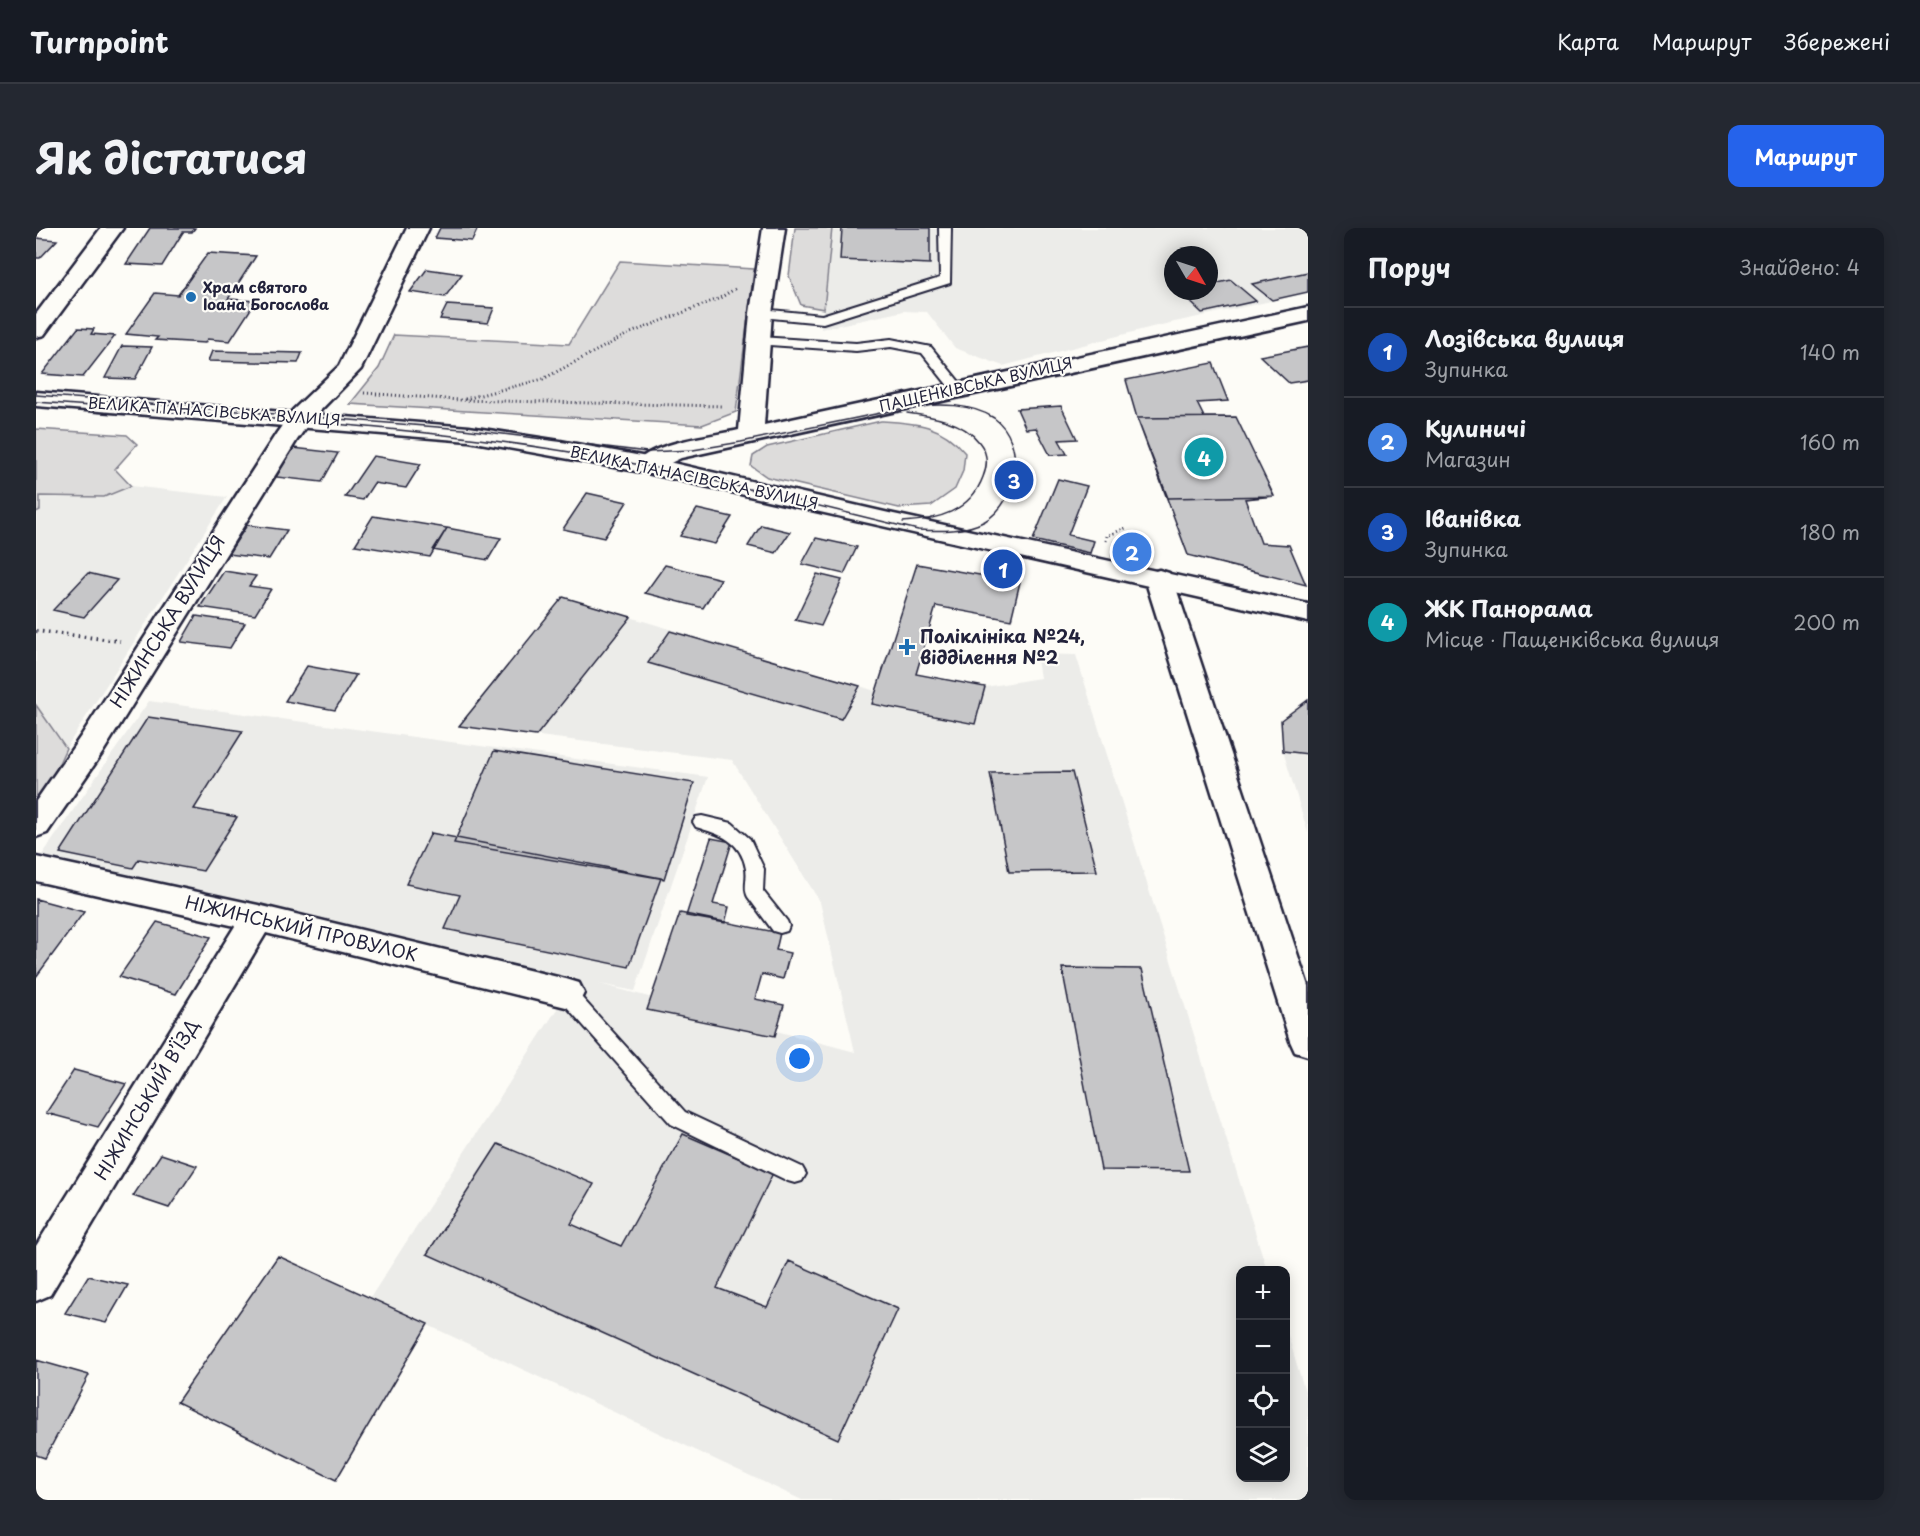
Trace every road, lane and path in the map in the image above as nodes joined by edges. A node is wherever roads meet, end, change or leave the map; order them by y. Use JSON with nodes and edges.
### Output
{"nodes":[{"id":1,"x":112,"y":228,"type":"edge"},
{"id":2,"x":418,"y":228,"type":"edge"},
{"id":3,"x":774,"y":228,"type":"edge"},
{"id":4,"x":945,"y":228,"type":"edge"},
{"id":5,"x":768,"y":268,"type":"junction"},
{"id":6,"x":761,"y":313,"type":"junction"},
{"id":7,"x":1308,"y":314,"type":"edge"},
{"id":8,"x":36,"y":330,"type":"edge"},
{"id":9,"x":759,"y":341,"type":"junction"},
{"id":10,"x":958,"y":389,"type":"junction"},
{"id":11,"x":325,"y":392,"type":"junction"},
{"id":12,"x":36,"y":399,"type":"edge"},
{"id":13,"x":459,"y":400,"type":"junction"},
{"id":14,"x":753,"y":407,"type":"junction"},
{"id":15,"x":299,"y":418,"type":"junction"},
{"id":16,"x":751,"y":436,"type":"junction"},
{"id":17,"x":647,"y":465,"type":"junction"},
{"id":18,"x":1128,"y":527,"type":"dead end"},
{"id":19,"x":1105,"y":545,"type":"dead end"},
{"id":20,"x":1159,"y":579,"type":"junction"},
{"id":21,"x":1308,"y":613,"type":"edge"},
{"id":22,"x":36,"y":631,"type":"edge"},
{"id":23,"x":154,"y":645,"type":"junction"},
{"id":24,"x":702,"y":822,"type":"dead end"},
{"id":25,"x":36,"y":825,"type":"edge"},
{"id":26,"x":36,"y":869,"type":"edge"},
{"id":27,"x":258,"y":918,"type":"junction"},
{"id":28,"x":780,"y":926,"type":"dead end"},
{"id":29,"x":566,"y":993,"type":"joint"},
{"id":30,"x":1308,"y":1041,"type":"edge"},
{"id":31,"x":795,"y":1174,"type":"dead end"},
{"id":32,"x":36,"y":1282,"type":"edge"}],
"edges":[{"from":1,"to":8,"type":"street"},
{"from":2,"to":11,"type":"street","name":"НІЖИНСЬКА ВУЛИЦЯ"},
{"from":3,"to":5,"type":"street"},
{"from":4,"to":6,"type":"lane"},
{"from":5,"to":6,"type":"street"},
{"from":5,"to":13,"type":"path"},
{"from":6,"to":9,"type":"street"},
{"from":7,"to":10,"type":"street","name":"ПАЩЕНКІВСЬКА ВУЛИЦЯ"},
{"from":9,"to":10,"type":"lane"},
{"from":9,"to":14,"type":"street"},
{"from":10,"to":16,"type":"street","name":"ПАЩЕНКІВСЬКА ВУЛИЦЯ"},
{"from":11,"to":13,"type":"path"},
{"from":11,"to":15,"type":"street","name":"НІЖИНСЬКА ВУЛИЦЯ"},
{"from":12,"to":15,"type":"street","name":"ВЕЛИКА ПАНАСІВСЬКА ВУЛИЦЯ"},
{"from":13,"to":14,"type":"path"},
{"from":14,"to":16,"type":"street"},
{"from":15,"to":17,"type":"street","name":"ВЕЛИКА ПАНАСІВСЬКА ВУЛИЦЯ"},
{"from":15,"to":23,"type":"street","name":"НІЖИНСЬКА ВУЛИЦЯ"},
{"from":16,"to":17,"type":"street","name":"ПАЩЕНКІВСЬКА ВУЛИЦЯ"},
{"from":17,"to":20,"type":"street","name":"ВЕЛИКА ПАНАСІВСЬКА ВУЛИЦЯ"},
{"from":18,"to":19,"type":"path"},
{"from":20,"to":21,"type":"street","name":"ВЕЛИКА ПАНАСІВСЬКА ВУЛИЦЯ"},
{"from":20,"to":30,"type":"street"},
{"from":22,"to":23,"type":"path"},
{"from":23,"to":25,"type":"street","name":"НІЖИНСЬКА ВУЛИЦЯ"},
{"from":24,"to":28,"type":"lane"},
{"from":26,"to":27,"type":"street","name":"НІЖИНСЬКИЙ ПРОВУЛОК"},
{"from":27,"to":29,"type":"street","name":"НІЖИНСЬКИЙ ПРОВУЛОК"},
{"from":27,"to":32,"type":"street","name":"НІЖИНСЬКИЙ В’ЇЗД"},
{"from":29,"to":31,"type":"lane"}]}
